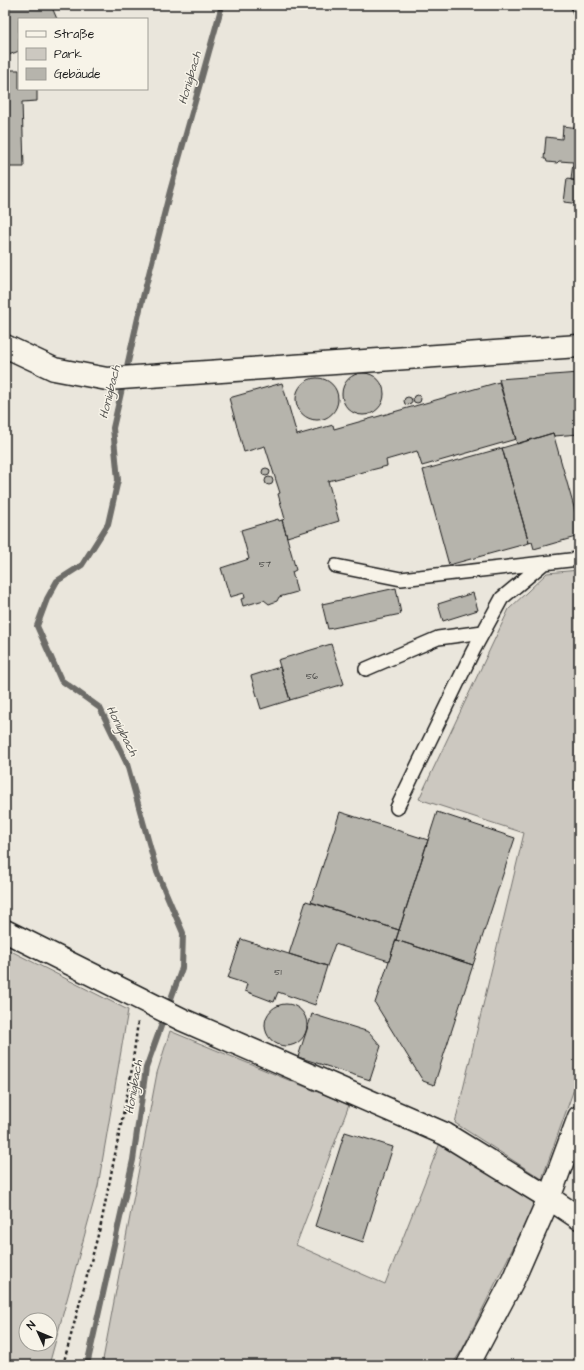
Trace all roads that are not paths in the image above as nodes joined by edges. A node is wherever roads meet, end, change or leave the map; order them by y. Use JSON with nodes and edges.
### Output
{"nodes":[{"id":1,"x":5,"y":346,"type":"edge"},
{"id":2,"x":579,"y":346,"type":"edge"},
{"id":3,"x":579,"y":559,"type":"edge"},
{"id":4,"x":544,"y":563,"type":"junction"},
{"id":5,"x":336,"y":566,"type":"dead end"},
{"id":6,"x":483,"y":632,"type":"junction"},
{"id":7,"x":366,"y":669,"type":"dead end"},
{"id":8,"x":397,"y":808,"type":"dead end"},
{"id":9,"x":5,"y":931,"type":"edge"},
{"id":10,"x":579,"y":1117,"type":"edge"},
{"id":11,"x":549,"y":1198,"type":"junction"},
{"id":12,"x":579,"y":1218,"type":"edge"},
{"id":13,"x":468,"y":1365,"type":"edge"}],
"edges":[{"from":1,"to":2,"type":"street"},
{"from":3,"to":4,"type":"lane"},
{"from":4,"to":5,"type":"lane"},
{"from":4,"to":6,"type":"lane"},
{"from":6,"to":7,"type":"lane"},
{"from":6,"to":8,"type":"lane"},
{"from":9,"to":11,"type":"street"},
{"from":10,"to":11,"type":"street"},
{"from":11,"to":12,"type":"street"},
{"from":11,"to":13,"type":"street"}]}
